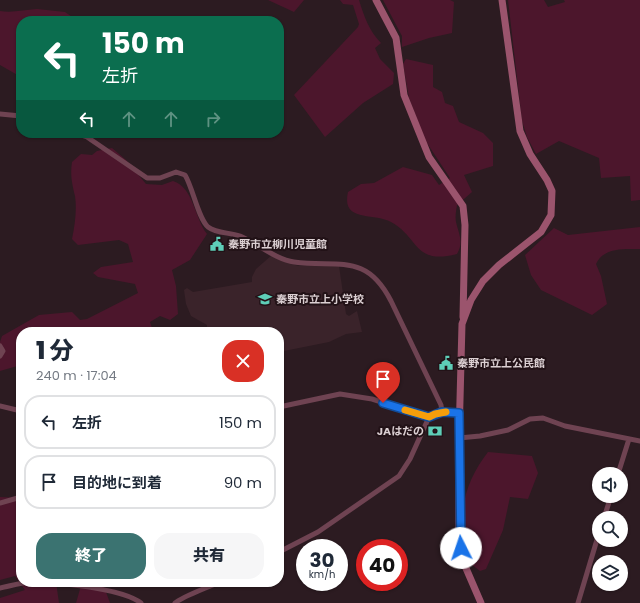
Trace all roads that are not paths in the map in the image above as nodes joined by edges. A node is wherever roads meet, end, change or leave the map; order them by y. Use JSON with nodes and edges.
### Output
{"nodes":[{"id":1,"x":376,"y":0,"type":"edge"},
{"id":2,"x":502,"y":0,"type":"edge"},
{"id":3,"x":0,"y":114,"type":"edge"},
{"id":4,"x":16,"y":115,"type":"edge"},
{"id":5,"x":88,"y":138,"type":"edge"},
{"id":6,"x":462,"y":324,"type":"junction"},
{"id":7,"x":0,"y":346,"type":"edge"},
{"id":8,"x":0,"y":356,"type":"edge"},
{"id":9,"x":0,"y":406,"type":"edge"},
{"id":10,"x":284,"y":406,"type":"edge"},
{"id":11,"x":16,"y":410,"type":"edge"},
{"id":12,"x":442,"y":412,"type":"junction"},
{"id":13,"x":459,"y":413,"type":"junction"},
{"id":14,"x":429,"y":417,"type":"junction"},
{"id":15,"x":459,"y":438,"type":"junction"},
{"id":16,"x":629,"y":439,"type":"junction"},
{"id":17,"x":640,"y":440,"type":"edge"},
{"id":18,"x":620,"y":467,"type":"edge"},
{"id":19,"x":16,"y":499,"type":"edge"},
{"id":20,"x":0,"y":503,"type":"edge"},
{"id":21,"x":595,"y":547,"type":"edge"},
{"id":22,"x":284,"y":549,"type":"edge"},
{"id":23,"x":16,"y":585,"type":"edge"},
{"id":24,"x":89,"y":587,"type":"edge"},
{"id":25,"x":209,"y":587,"type":"edge"},
{"id":26,"x":0,"y":588,"type":"edge"},
{"id":27,"x":187,"y":598,"type":"junction"},
{"id":28,"x":140,"y":603,"type":"edge"},
{"id":29,"x":175,"y":603,"type":"edge"},
{"id":30,"x":182,"y":603,"type":"edge"},
{"id":31,"x":481,"y":603,"type":"edge"},
{"id":32,"x":578,"y":603,"type":"edge"}],
"edges":[{"from":1,"to":6,"type":"street"},
{"from":2,"to":6,"type":"street"},
{"from":3,"to":4,"type":"street"},
{"from":5,"to":12,"type":"street"},
{"from":6,"to":13,"type":"street"},
{"from":7,"to":8,"type":"street"},
{"from":9,"to":11,"type":"street"},
{"from":10,"to":14,"type":"street"},
{"from":12,"to":13,"type":"street"},
{"from":12,"to":14,"type":"street"},
{"from":13,"to":15,"type":"street"},
{"from":14,"to":22,"type":"street"},
{"from":15,"to":16,"type":"street"},
{"from":15,"to":31,"type":"street"},
{"from":16,"to":17,"type":"street"},
{"from":16,"to":18,"type":"street"},
{"from":19,"to":20,"type":"street"},
{"from":21,"to":32,"type":"street"},
{"from":23,"to":26,"type":"street"},
{"from":24,"to":28,"type":"street"},
{"from":25,"to":27,"type":"street"},
{"from":27,"to":29,"type":"street"},
{"from":27,"to":30,"type":"street"}]}
